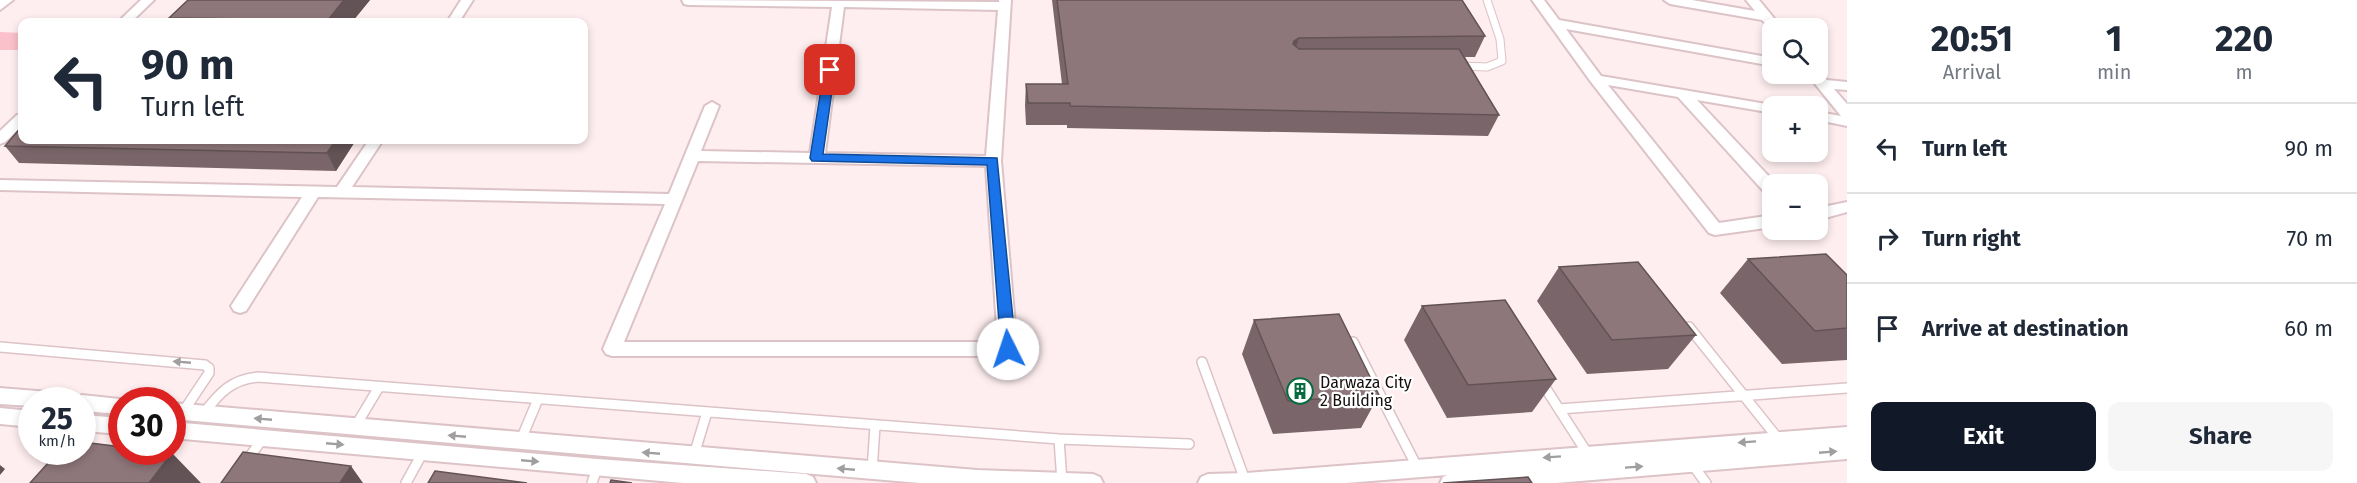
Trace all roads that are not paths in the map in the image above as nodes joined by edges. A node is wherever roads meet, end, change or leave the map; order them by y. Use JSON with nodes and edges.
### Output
{"nodes":[{"id":1,"x":7,"y":0,"type":"edge"},
{"id":2,"x":148,"y":0,"type":"edge"},
{"id":3,"x":467,"y":0,"type":"edge"},
{"id":4,"x":1488,"y":0,"type":"edge"},
{"id":5,"x":1538,"y":0,"type":"edge"},
{"id":6,"x":1670,"y":0,"type":"edge"},
{"id":7,"x":1752,"y":0,"type":"edge"},
{"id":8,"x":688,"y":1,"type":"edge"},
{"id":9,"x":839,"y":2,"type":"edge"},
{"id":10,"x":1005,"y":3,"type":"edge"},
{"id":11,"x":0,"y":6,"type":"edge"},
{"id":12,"x":1767,"y":17,"type":"joint"},
{"id":13,"x":128,"y":18,"type":"edge"},
{"id":14,"x":456,"y":18,"type":"edge"},
{"id":15,"x":1555,"y":23,"type":"junction"},
{"id":16,"x":1762,"y":60,"type":"edge"},
{"id":17,"x":1454,"y":66,"type":"edge"},
{"id":18,"x":1596,"y":79,"type":"junction"},
{"id":19,"x":1828,"y":81,"type":"edge"},
{"id":20,"x":1822,"y":84,"type":"edge"},
{"id":21,"x":1847,"y":86,"type":"edge"},
{"id":22,"x":1682,"y":93,"type":"junction"},
{"id":23,"x":712,"y":106,"type":"dead end"},
{"id":24,"x":1762,"y":107,"type":"edge"},
{"id":25,"x":1847,"y":113,"type":"edge"},
{"id":26,"x":1828,"y":118,"type":"edge"},
{"id":27,"x":1847,"y":121,"type":"edge"},
{"id":28,"x":18,"y":122,"type":"edge"},
{"id":29,"x":0,"y":140,"type":"edge"},
{"id":30,"x":373,"y":144,"type":"edge"},
{"id":31,"x":692,"y":156,"type":"junction"},
{"id":32,"x":817,"y":158,"type":"junction"},
{"id":33,"x":993,"y":161,"type":"junction"},
{"id":34,"x":1762,"y":179,"type":"edge"},
{"id":35,"x":0,"y":185,"type":"edge"},
{"id":36,"x":314,"y":191,"type":"junction"},
{"id":37,"x":341,"y":192,"type":"junction"},
{"id":38,"x":675,"y":199,"type":"junction"},
{"id":39,"x":1847,"y":207,"type":"edge"},
{"id":40,"x":1828,"y":212,"type":"edge"},
{"id":41,"x":1762,"y":223,"type":"edge"},
{"id":42,"x":240,"y":306,"type":"dead end"},
{"id":43,"x":1682,"y":318,"type":"edge"},
{"id":44,"x":1353,"y":342,"type":"edge"},
{"id":45,"x":0,"y":347,"type":"edge"},
{"id":46,"x":1202,"y":362,"type":"dead end"},
{"id":47,"x":1534,"y":371,"type":"edge"},
{"id":48,"x":379,"y":387,"type":"junction"},
{"id":49,"x":1847,"y":388,"type":"edge"},
{"id":50,"x":0,"y":396,"type":"edge"},
{"id":51,"x":1744,"y":396,"type":"junction"},
{"id":52,"x":18,"y":397,"type":"edge"},
{"id":53,"x":538,"y":399,"type":"junction"},
{"id":54,"x":186,"y":401,"type":"edge"},
{"id":55,"x":1558,"y":409,"type":"junction"},
{"id":56,"x":186,"y":412,"type":"edge"},
{"id":57,"x":707,"y":412,"type":"junction"},
{"id":58,"x":204,"y":413,"type":"junction"},
{"id":59,"x":0,"y":416,"type":"edge"},
{"id":60,"x":18,"y":418,"type":"edge"},
{"id":61,"x":875,"y":426,"type":"junction"},
{"id":62,"x":355,"y":427,"type":"junction"},
{"id":63,"x":186,"y":431,"type":"edge"},
{"id":64,"x":1847,"y":435,"type":"edge"},
{"id":65,"x":263,"y":438,"type":"junction"},
{"id":66,"x":1059,"y":439,"type":"junction"},
{"id":67,"x":1779,"y":440,"type":"junction"},
{"id":68,"x":520,"y":442,"type":"junction"},
{"id":69,"x":1190,"y":444,"type":"dead end"},
{"id":70,"x":1847,"y":450,"type":"edge"},
{"id":71,"x":423,"y":451,"type":"junction"},
{"id":72,"x":1792,"y":455,"type":"junction"},
{"id":73,"x":693,"y":456,"type":"junction"},
{"id":74,"x":1592,"y":462,"type":"junction"},
{"id":75,"x":1690,"y":463,"type":"junction"},
{"id":76,"x":1417,"y":467,"type":"junction"},
{"id":77,"x":872,"y":471,"type":"junction"},
{"id":78,"x":237,"y":474,"type":"edge"},
{"id":79,"x":595,"y":475,"type":"edge"},
{"id":80,"x":1524,"y":479,"type":"edge"},
{"id":81,"x":771,"y":482,"type":"edge"},
{"id":82,"x":1062,"y":482,"type":"edge"},
{"id":83,"x":406,"y":483,"type":"edge"},
{"id":84,"x":806,"y":483,"type":"edge"},
{"id":85,"x":1092,"y":483,"type":"edge"},
{"id":86,"x":1208,"y":483,"type":"edge"},
{"id":87,"x":1246,"y":483,"type":"edge"},
{"id":88,"x":1450,"y":483,"type":"edge"},
{"id":89,"x":1706,"y":483,"type":"edge"}],
"edges":[{"from":1,"to":11,"type":"street"},
{"from":2,"to":13,"type":"street"},
{"from":3,"to":14,"type":"street"},
{"from":4,"to":17,"type":"lane"},
{"from":5,"to":15,"type":"street"},
{"from":6,"to":12,"type":"street"},
{"from":7,"to":12,"type":"street"},
{"from":8,"to":9,"type":"street"},
{"from":9,"to":10,"type":"street"},
{"from":9,"to":32,"type":"street"},
{"from":10,"to":33,"type":"street"},
{"from":15,"to":16,"type":"street"},
{"from":15,"to":18,"type":"street"},
{"from":18,"to":22,"type":"street"},
{"from":18,"to":41,"type":"street"},
{"from":19,"to":21,"type":"street"},
{"from":20,"to":25,"type":"street"},
{"from":22,"to":24,"type":"street"},
{"from":22,"to":34,"type":"street"},
{"from":23,"to":31,"type":"street"},
{"from":26,"to":27,"type":"street"},
{"from":28,"to":29,"type":"street"},
{"from":30,"to":37,"type":"street"},
{"from":31,"to":32,"type":"street"},
{"from":31,"to":38,"type":"street"},
{"from":32,"to":33,"type":"street"},
{"from":33,"to":38,"type":"street"},
{"from":35,"to":36,"type":"street"},
{"from":36,"to":37,"type":"street"},
{"from":36,"to":42,"type":"street"},
{"from":37,"to":38,"type":"street"},
{"from":39,"to":40,"type":"street"},
{"from":43,"to":51,"type":"lane"},
{"from":44,"to":76,"type":"lane"},
{"from":54,"to":45,"type":"lane","one_way":true},
{"from":46,"to":87,"type":"lane"},
{"from":47,"to":55,"type":"lane"},
{"from":48,"to":53,"type":"lane"},
{"from":48,"to":58,"type":"lane"},
{"from":48,"to":62,"type":"lane"},
{"from":49,"to":51,"type":"lane"},
{"from":50,"to":52,"type":"street"},
{"from":51,"to":55,"type":"lane"},
{"from":51,"to":67,"type":"lane"},
{"from":53,"to":57,"type":"lane"},
{"from":53,"to":68,"type":"lane"},
{"from":55,"to":74,"type":"lane"},
{"from":56,"to":58,"type":"street"},
{"from":57,"to":61,"type":"lane"},
{"from":57,"to":73,"type":"lane"},
{"from":62,"to":58,"type":"street","one_way":true},
{"from":59,"to":60,"type":"street"},
{"from":61,"to":66,"type":"lane"},
{"from":61,"to":77,"type":"lane"},
{"from":68,"to":62,"type":"street","one_way":true},
{"from":63,"to":65,"type":"street"},
{"from":64,"to":67,"type":"street"},
{"from":65,"to":71,"type":"street","one_way":true},
{"from":65,"to":78,"type":"lane"},
{"from":66,"to":69,"type":"lane"},
{"from":66,"to":82,"type":"lane"},
{"from":67,"to":72,"type":"lane"},
{"from":67,"to":74,"type":"street","one_way":true},
{"from":73,"to":68,"type":"street","one_way":true},
{"from":72,"to":70,"type":"street","one_way":true},
{"from":71,"to":79,"type":"street","one_way":true},
{"from":71,"to":83,"type":"lane"},
{"from":72,"to":75,"type":"street"},
{"from":77,"to":73,"type":"street","one_way":true},
{"from":74,"to":75,"type":"street","one_way":true},
{"from":74,"to":76,"type":"street","one_way":true},
{"from":74,"to":80,"type":"street"},
{"from":75,"to":89,"type":"lane"},
{"from":76,"to":87,"type":"street"},
{"from":77,"to":82,"type":"street"},
{"from":79,"to":81,"type":"street"},
{"from":80,"to":88,"type":"street"},
{"from":81,"to":84,"type":"street"},
{"from":82,"to":85,"type":"street"},
{"from":86,"to":87,"type":"street"}]}
